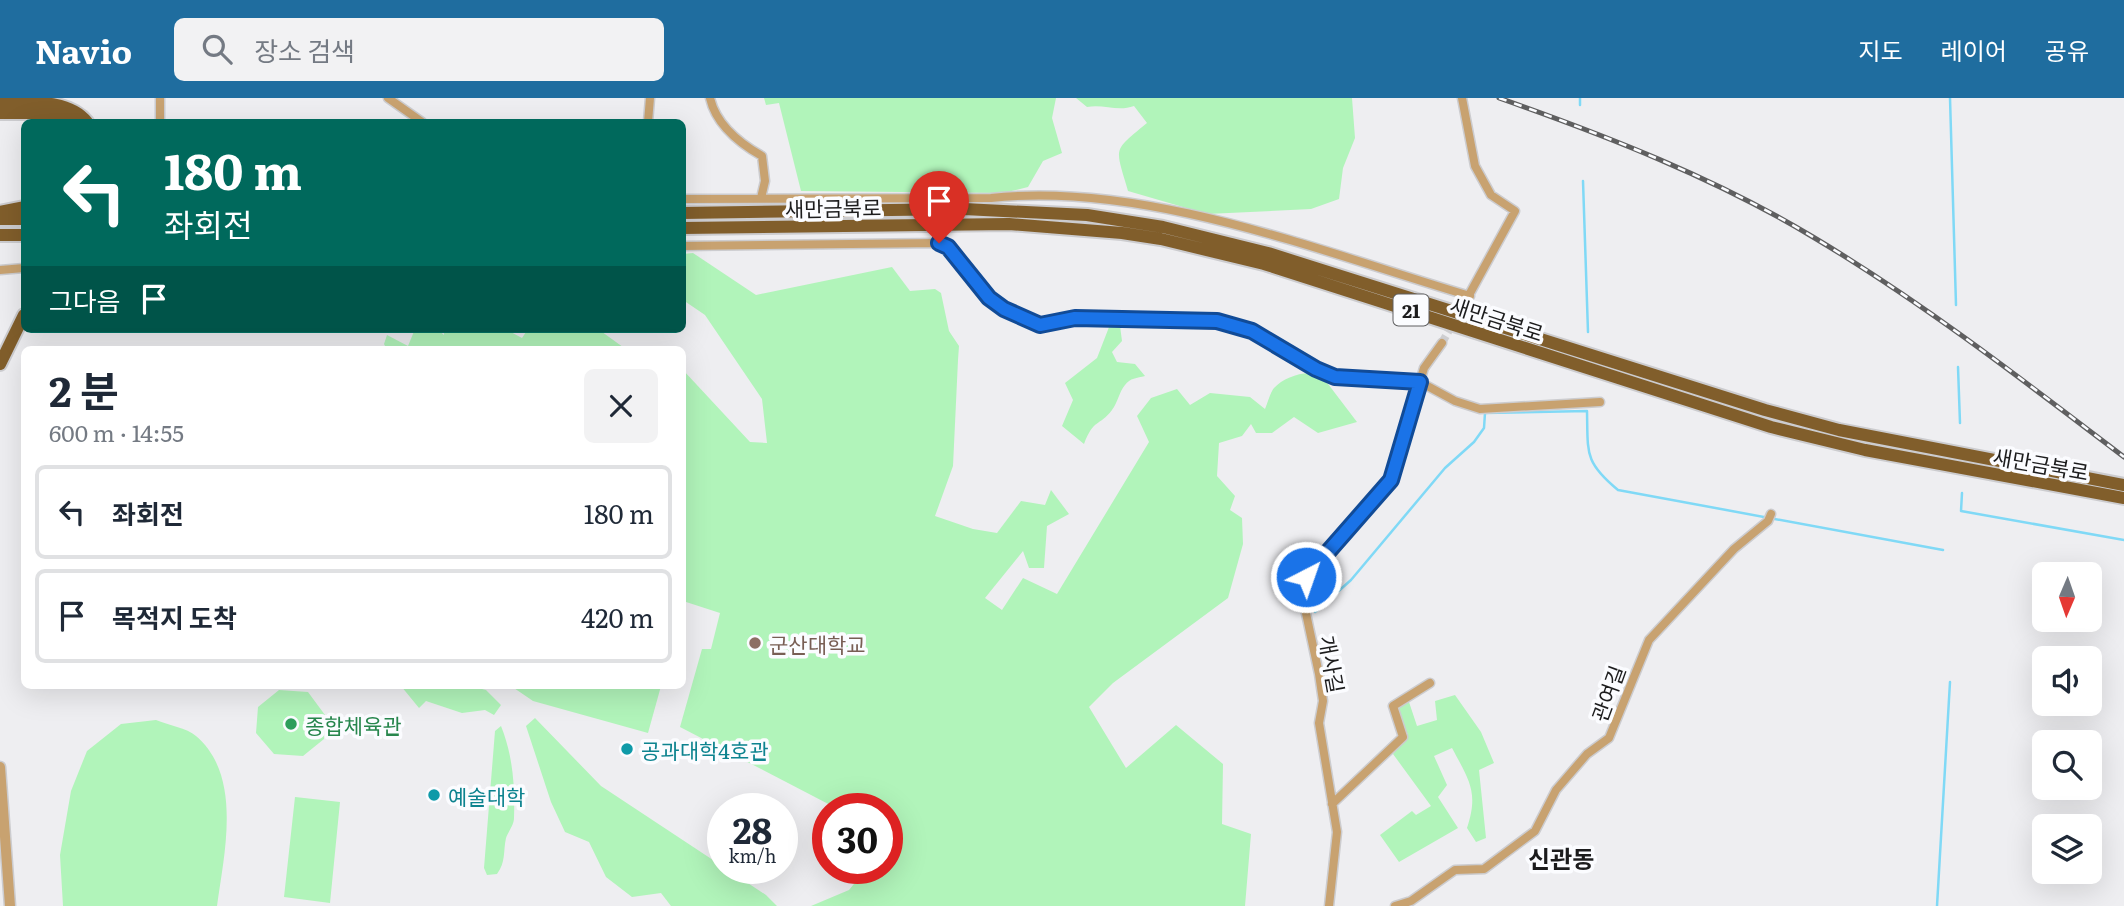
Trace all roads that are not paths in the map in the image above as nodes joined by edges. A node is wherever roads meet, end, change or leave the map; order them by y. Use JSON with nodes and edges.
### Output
{"nodes":[{"id":1,"x":160,"y":98,"type":"edge"},
{"id":2,"x":388,"y":98,"type":"edge"},
{"id":3,"x":650,"y":98,"type":"edge"},
{"id":4,"x":710,"y":98,"type":"edge"},
{"id":5,"x":1462,"y":98,"type":"edge"},
{"id":6,"x":0,"y":102,"type":"edge"},
{"id":7,"x":0,"y":113,"type":"edge"},
{"id":8,"x":63,"y":119,"type":"edge"},
{"id":9,"x":84,"y":119,"type":"edge"},
{"id":10,"x":160,"y":119,"type":"edge"},
{"id":11,"x":418,"y":119,"type":"edge"},
{"id":12,"x":648,"y":119,"type":"edge"},
{"id":13,"x":761,"y":198,"type":"junction"},
{"id":14,"x":686,"y":199,"type":"edge"},
{"id":15,"x":0,"y":212,"type":"edge"},
{"id":16,"x":21,"y":213,"type":"edge"},
{"id":17,"x":686,"y":213,"type":"edge"},
{"id":18,"x":21,"y":214,"type":"edge"},
{"id":19,"x":0,"y":219,"type":"edge"},
{"id":20,"x":686,"y":228,"type":"edge"},
{"id":21,"x":0,"y":235,"type":"edge"},
{"id":22,"x":21,"y":235,"type":"edge"},
{"id":23,"x":686,"y":246,"type":"edge"},
{"id":24,"x":21,"y":268,"type":"edge"},
{"id":25,"x":0,"y":270,"type":"edge"},
{"id":26,"x":1470,"y":296,"type":"junction"},
{"id":27,"x":1462,"y":306,"type":"dead end"},
{"id":28,"x":21,"y":321,"type":"edge"},
{"id":29,"x":1442,"y":343,"type":"tunnel mouth"},
{"id":30,"x":0,"y":364,"type":"edge"},
{"id":31,"x":1420,"y":382,"type":"junction"},
{"id":32,"x":1600,"y":401,"type":"dead end"},
{"id":33,"x":2124,"y":485,"type":"edge"},
{"id":34,"x":2124,"y":498,"type":"edge"},
{"id":35,"x":1770,"y":517,"type":"dead end"},
{"id":36,"x":1430,"y":683,"type":"dead end"},
{"id":37,"x":0,"y":766,"type":"edge"},
{"id":38,"x":1332,"y":804,"type":"junction"},
{"id":39,"x":10,"y":906,"type":"edge"},
{"id":40,"x":1329,"y":906,"type":"edge"},
{"id":41,"x":1395,"y":906,"type":"edge"}],
"edges":[{"from":1,"to":10,"type":"street"},
{"from":2,"to":11,"type":"street"},
{"from":3,"to":12,"type":"street"},
{"from":4,"to":13,"type":"street"},
{"from":5,"to":26,"type":"street"},
{"from":6,"to":9,"type":"highway"},
{"from":7,"to":8,"type":"highway"},
{"from":13,"to":14,"type":"street"},
{"from":13,"to":26,"type":"street"},
{"from":15,"to":16,"type":"highway"},
{"from":17,"to":33,"type":"highway","name":"새만금북로","number":"21"},
{"from":18,"to":19,"type":"highway"},
{"from":20,"to":34,"type":"highway","name":"새만금북로","number":"21"},
{"from":21,"to":22,"type":"highway"},
{"from":23,"to":31,"type":"street"},
{"from":24,"to":25,"type":"street"},
{"from":26,"to":27,"type":"street"},
{"from":28,"to":30,"type":"highway"},
{"from":29,"to":31,"type":"street","name":"개사길"},
{"from":31,"to":32,"type":"street"},
{"from":31,"to":38,"type":"street","name":"개사길"},
{"from":35,"to":41,"type":"street","name":"관여길"},
{"from":36,"to":38,"type":"street"},
{"from":37,"to":39,"type":"street"},
{"from":38,"to":40,"type":"street","name":"개사길"}]}
